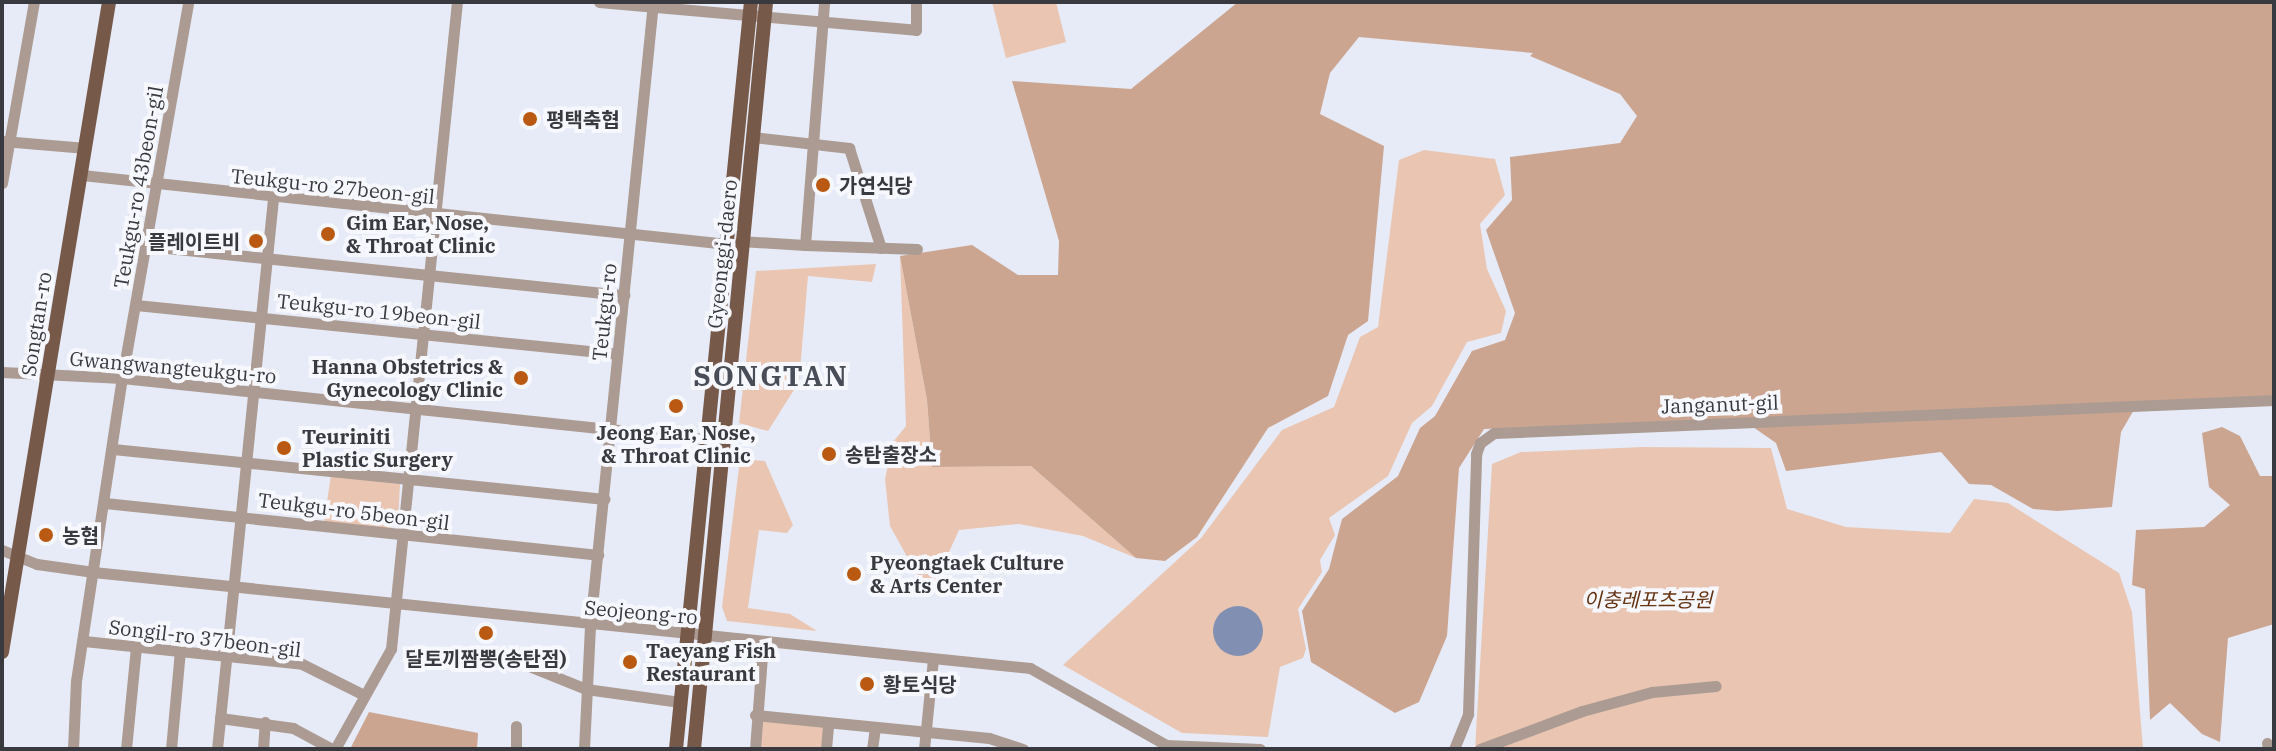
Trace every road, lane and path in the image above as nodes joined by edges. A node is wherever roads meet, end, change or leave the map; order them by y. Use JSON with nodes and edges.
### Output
{"nodes":[{"id":1,"x":34,"y":2,"type":"edge"},
{"id":2,"x":109,"y":2,"type":"edge"},
{"id":3,"x":188,"y":2,"type":"edge"},
{"id":4,"x":457,"y":2,"type":"edge"},
{"id":5,"x":599,"y":2,"type":"edge"},
{"id":6,"x":824,"y":2,"type":"edge"},
{"id":7,"x":916,"y":2,"type":"edge"},
{"id":8,"x":653,"y":5,"type":"edge"},
{"id":9,"x":766,"y":8,"type":"edge"},
{"id":10,"x":750,"y":9,"type":"edge"},
{"id":11,"x":820,"y":22,"type":"junction"},
{"id":12,"x":753,"y":137,"type":"junction"},
{"id":13,"x":6,"y":141,"type":"edge"},
{"id":14,"x":813,"y":144,"type":"junction"},
{"id":15,"x":86,"y":148,"type":"junction"},
{"id":16,"x":82,"y":175,"type":"junction"},
{"id":17,"x":2,"y":183,"type":"edge"},
{"id":18,"x":158,"y":186,"type":"junction"},
{"id":19,"x":273,"y":199,"type":"junction"},
{"id":20,"x":435,"y":214,"type":"junction"},
{"id":21,"x":629,"y":235,"type":"junction"},
{"id":22,"x":734,"y":243,"type":"junction"},
{"id":23,"x":805,"y":245,"type":"junction"},
{"id":24,"x":148,"y":246,"type":"junction"},
{"id":25,"x":881,"y":248,"type":"junction"},
{"id":26,"x":917,"y":249,"type":"dead end"},
{"id":27,"x":267,"y":258,"type":"junction"},
{"id":28,"x":427,"y":276,"type":"junction"},
{"id":29,"x":624,"y":295,"type":"junction"},
{"id":30,"x":136,"y":305,"type":"junction"},
{"id":31,"x":260,"y":316,"type":"junction"},
{"id":32,"x":422,"y":333,"type":"junction"},
{"id":33,"x":617,"y":354,"type":"junction"},
{"id":34,"x":2,"y":372,"type":"edge"},
{"id":35,"x":49,"y":374,"type":"junction"},
{"id":36,"x":122,"y":378,"type":"junction"},
{"id":37,"x":252,"y":392,"type":"junction"},
{"id":38,"x":2274,"y":400,"type":"edge"},
{"id":39,"x":415,"y":409,"type":"junction"},
{"id":40,"x":611,"y":428,"type":"junction"},
{"id":41,"x":707,"y":439,"type":"junction"},
{"id":42,"x":723,"y":441,"type":"junction"},
{"id":43,"x":113,"y":449,"type":"junction"},
{"id":44,"x":246,"y":463,"type":"junction"},
{"id":45,"x":407,"y":481,"type":"junction"},
{"id":46,"x":604,"y":499,"type":"junction"},
{"id":47,"x":105,"y":503,"type":"junction"},
{"id":48,"x":240,"y":516,"type":"junction"},
{"id":49,"x":402,"y":536,"type":"junction"},
{"id":50,"x":8,"y":552,"type":"edge"},
{"id":51,"x":598,"y":555,"type":"junction"},
{"id":52,"x":93,"y":572,"type":"junction"},
{"id":53,"x":233,"y":587,"type":"junction"},
{"id":54,"x":394,"y":604,"type":"junction"},
{"id":55,"x":590,"y":626,"type":"junction"},
{"id":56,"x":687,"y":634,"type":"junction"},
{"id":57,"x":703,"y":636,"type":"junction"},
{"id":58,"x":84,"y":641,"type":"junction"},
{"id":59,"x":763,"y":642,"type":"junction"},
{"id":60,"x":136,"y":647,"type":"junction"},
{"id":61,"x":180,"y":651,"type":"junction"},
{"id":62,"x":492,"y":651,"type":"dead end"},
{"id":63,"x":2,"y":652,"type":"edge"},
{"id":64,"x":227,"y":654,"type":"junction"},
{"id":65,"x":933,"y":659,"type":"junction"},
{"id":66,"x":1716,"y":686,"type":"dead end"},
{"id":67,"x":586,"y":689,"type":"junction"},
{"id":68,"x":364,"y":695,"type":"junction"},
{"id":69,"x":680,"y":702,"type":"junction"},
{"id":70,"x":755,"y":715,"type":"junction"},
{"id":71,"x":220,"y":718,"type":"junction"},
{"id":72,"x":265,"y":722,"type":"junction"},
{"id":73,"x":828,"y":724,"type":"junction"},
{"id":74,"x":516,"y":726,"type":"dead end"},
{"id":75,"x":875,"y":728,"type":"junction"},
{"id":76,"x":926,"y":731,"type":"junction"},
{"id":77,"x":988,"y":743,"type":"edge"},
{"id":78,"x":1152,"y":744,"type":"edge"},
{"id":79,"x":73,"y":749,"type":"edge"},
{"id":80,"x":126,"y":749,"type":"edge"},
{"id":81,"x":171,"y":749,"type":"edge"},
{"id":82,"x":217,"y":749,"type":"edge"},
{"id":83,"x":263,"y":749,"type":"edge"},
{"id":84,"x":333,"y":749,"type":"edge"},
{"id":85,"x":516,"y":749,"type":"edge"},
{"id":86,"x":584,"y":749,"type":"edge"},
{"id":87,"x":676,"y":749,"type":"edge"},
{"id":88,"x":694,"y":749,"type":"edge"},
{"id":89,"x":755,"y":749,"type":"edge"},
{"id":90,"x":826,"y":749,"type":"edge"},
{"id":91,"x":872,"y":749,"type":"edge"},
{"id":92,"x":924,"y":749,"type":"edge"},
{"id":93,"x":1023,"y":749,"type":"edge"},
{"id":94,"x":1260,"y":749,"type":"edge"},
{"id":95,"x":1454,"y":749,"type":"edge"},
{"id":96,"x":1480,"y":749,"type":"edge"}],
"edges":[{"from":1,"to":13,"type":"street"},
{"from":2,"to":15,"type":"main road","name":"Songtan-ro"},
{"from":3,"to":18,"type":"street","name":"Teukgu-ro 43beon-gil"},
{"from":4,"to":20,"type":"street"},
{"from":5,"to":8,"type":"street"},
{"from":6,"to":11,"type":"street"},
{"from":7,"to":11,"type":"street"},
{"from":8,"to":10,"type":"street"},
{"from":8,"to":21,"type":"street","name":"Teukgu-ro"},
{"from":9,"to":10,"type":"street"},
{"from":9,"to":11,"type":"street"},
{"from":9,"to":12,"type":"main road","name":"Gyeonggi-daero"},
{"from":10,"to":22,"type":"main road","name":"Gyeonggi-daero"},
{"from":11,"to":14,"type":"street"},
{"from":12,"to":14,"type":"street"},
{"from":12,"to":22,"type":"main road","name":"Gyeonggi-daero"},
{"from":13,"to":15,"type":"street"},
{"from":13,"to":17,"type":"street"},
{"from":14,"to":23,"type":"street"},
{"from":14,"to":25,"type":"street"},
{"from":15,"to":16,"type":"main road","name":"Songtan-ro"},
{"from":16,"to":18,"type":"street","name":"Teukgu-ro 27beon-gil"},
{"from":16,"to":35,"type":"main road","name":"Songtan-ro"},
{"from":18,"to":19,"type":"street","name":"Teukgu-ro 27beon-gil"},
{"from":18,"to":24,"type":"street","name":"Teukgu-ro 43beon-gil"},
{"from":19,"to":20,"type":"street","name":"Teukgu-ro 27beon-gil"},
{"from":19,"to":27,"type":"street"},
{"from":20,"to":21,"type":"street","name":"Teukgu-ro 27beon-gil"},
{"from":20,"to":28,"type":"street"},
{"from":21,"to":22,"type":"street","name":"Teukgu-ro 27beon-gil"},
{"from":21,"to":29,"type":"street","name":"Teukgu-ro"},
{"from":22,"to":23,"type":"street","name":"Teukgu-ro 27beon-gil"},
{"from":22,"to":41,"type":"main road","name":"Gyeonggi-daero"},
{"from":22,"to":42,"type":"main road","name":"Gyeonggi-daero"},
{"from":23,"to":25,"type":"street","name":"Teukgu-ro 27beon-gil"},
{"from":24,"to":27,"type":"street"},
{"from":24,"to":30,"type":"street","name":"Teukgu-ro 43beon-gil"},
{"from":25,"to":26,"type":"street","name":"Teukgu-ro 27beon-gil"},
{"from":27,"to":28,"type":"street"},
{"from":27,"to":31,"type":"street"},
{"from":28,"to":29,"type":"street"},
{"from":28,"to":32,"type":"street"},
{"from":29,"to":33,"type":"street","name":"Teukgu-ro"},
{"from":30,"to":31,"type":"street","name":"Teukgu-ro 19beon-gil"},
{"from":30,"to":36,"type":"street","name":"Teukgu-ro 43beon-gil"},
{"from":31,"to":32,"type":"street","name":"Teukgu-ro 19beon-gil"},
{"from":31,"to":37,"type":"street"},
{"from":32,"to":33,"type":"street","name":"Teukgu-ro 19beon-gil"},
{"from":32,"to":39,"type":"street"},
{"from":33,"to":40,"type":"street","name":"Teukgu-ro"},
{"from":34,"to":35,"type":"street","name":"Gwangwangteukgu-ro"},
{"from":35,"to":36,"type":"street","name":"Gwangwangteukgu-ro"},
{"from":35,"to":50,"type":"main road","name":"Songtan-ro"},
{"from":36,"to":37,"type":"street","name":"Gwangwangteukgu-ro"},
{"from":36,"to":43,"type":"street"},
{"from":37,"to":39,"type":"street","name":"Gwangwangteukgu-ro"},
{"from":37,"to":44,"type":"street"},
{"from":38,"to":95,"type":"street","name":"Janganut-gil"},
{"from":39,"to":40,"type":"street","name":"Gwangwangteukgu-ro"},
{"from":39,"to":45,"type":"street"},
{"from":40,"to":41,"type":"street","name":"Gwangwangteukgu-ro"},
{"from":40,"to":46,"type":"street","name":"Teukgu-ro"},
{"from":41,"to":42,"type":"street","name":"Gwangwangteukgu-ro"},
{"from":41,"to":56,"type":"main road","name":"Gyeonggi-daero"},
{"from":42,"to":57,"type":"main road","name":"Gyeonggi-daero"},
{"from":43,"to":44,"type":"street"},
{"from":43,"to":47,"type":"street"},
{"from":44,"to":45,"type":"street"},
{"from":44,"to":48,"type":"street"},
{"from":45,"to":46,"type":"street"},
{"from":45,"to":49,"type":"street"},
{"from":46,"to":51,"type":"street","name":"Teukgu-ro"},
{"from":47,"to":48,"type":"street","name":"Teukgu-ro 5beon-gil"},
{"from":47,"to":52,"type":"street"},
{"from":48,"to":49,"type":"street","name":"Teukgu-ro 5beon-gil"},
{"from":48,"to":53,"type":"street"},
{"from":49,"to":51,"type":"street","name":"Teukgu-ro 5beon-gil"},
{"from":49,"to":54,"type":"street"},
{"from":50,"to":52,"type":"street","name":"Seojeong-ro"},
{"from":50,"to":63,"type":"main road","name":"Songtan-ro"},
{"from":51,"to":55,"type":"street","name":"Teukgu-ro"},
{"from":52,"to":53,"type":"street","name":"Seojeong-ro"},
{"from":52,"to":58,"type":"street"},
{"from":53,"to":54,"type":"street","name":"Seojeong-ro"},
{"from":53,"to":64,"type":"street"},
{"from":54,"to":55,"type":"street","name":"Seojeong-ro"},
{"from":54,"to":68,"type":"street"},
{"from":55,"to":56,"type":"street","name":"Seojeong-ro"},
{"from":55,"to":67,"type":"street","name":"Teukgu-ro"},
{"from":56,"to":57,"type":"street","name":"Seojeong-ro"},
{"from":56,"to":69,"type":"main road","name":"Gyeonggi-daero"},
{"from":57,"to":59,"type":"street","name":"Seojeong-ro"},
{"from":57,"to":88,"type":"main road","name":"Gyeonggi-daero"},
{"from":58,"to":60,"type":"street","name":"Songil-ro 37beon-gil"},
{"from":58,"to":79,"type":"street"},
{"from":59,"to":65,"type":"street","name":"Seojeong-ro"},
{"from":59,"to":70,"type":"street"},
{"from":60,"to":61,"type":"street","name":"Songil-ro 37beon-gil"},
{"from":60,"to":80,"type":"street"},
{"from":61,"to":64,"type":"street","name":"Songil-ro 37beon-gil"},
{"from":61,"to":81,"type":"street"},
{"from":62,"to":67,"type":"street"},
{"from":64,"to":68,"type":"street","name":"Songil-ro 37beon-gil"},
{"from":64,"to":71,"type":"street"},
{"from":65,"to":76,"type":"street"},
{"from":65,"to":78,"type":"street","name":"Seojeong-ro"},
{"from":66,"to":96,"type":"street"},
{"from":67,"to":69,"type":"street"},
{"from":67,"to":86,"type":"street","name":"Teukgu-ro"},
{"from":68,"to":84,"type":"street"},
{"from":69,"to":87,"type":"main road","name":"Gyeonggi-daero"},
{"from":70,"to":73,"type":"street"},
{"from":70,"to":89,"type":"street"},
{"from":71,"to":72,"type":"street"},
{"from":71,"to":82,"type":"street"},
{"from":72,"to":83,"type":"street"},
{"from":72,"to":84,"type":"street"},
{"from":73,"to":75,"type":"street"},
{"from":73,"to":90,"type":"street"},
{"from":74,"to":85,"type":"street"},
{"from":75,"to":76,"type":"street"},
{"from":75,"to":91,"type":"street"},
{"from":76,"to":77,"type":"street"},
{"from":76,"to":92,"type":"street"},
{"from":77,"to":93,"type":"street"},
{"from":78,"to":94,"type":"street","name":"Seojeong-ro"}]}
